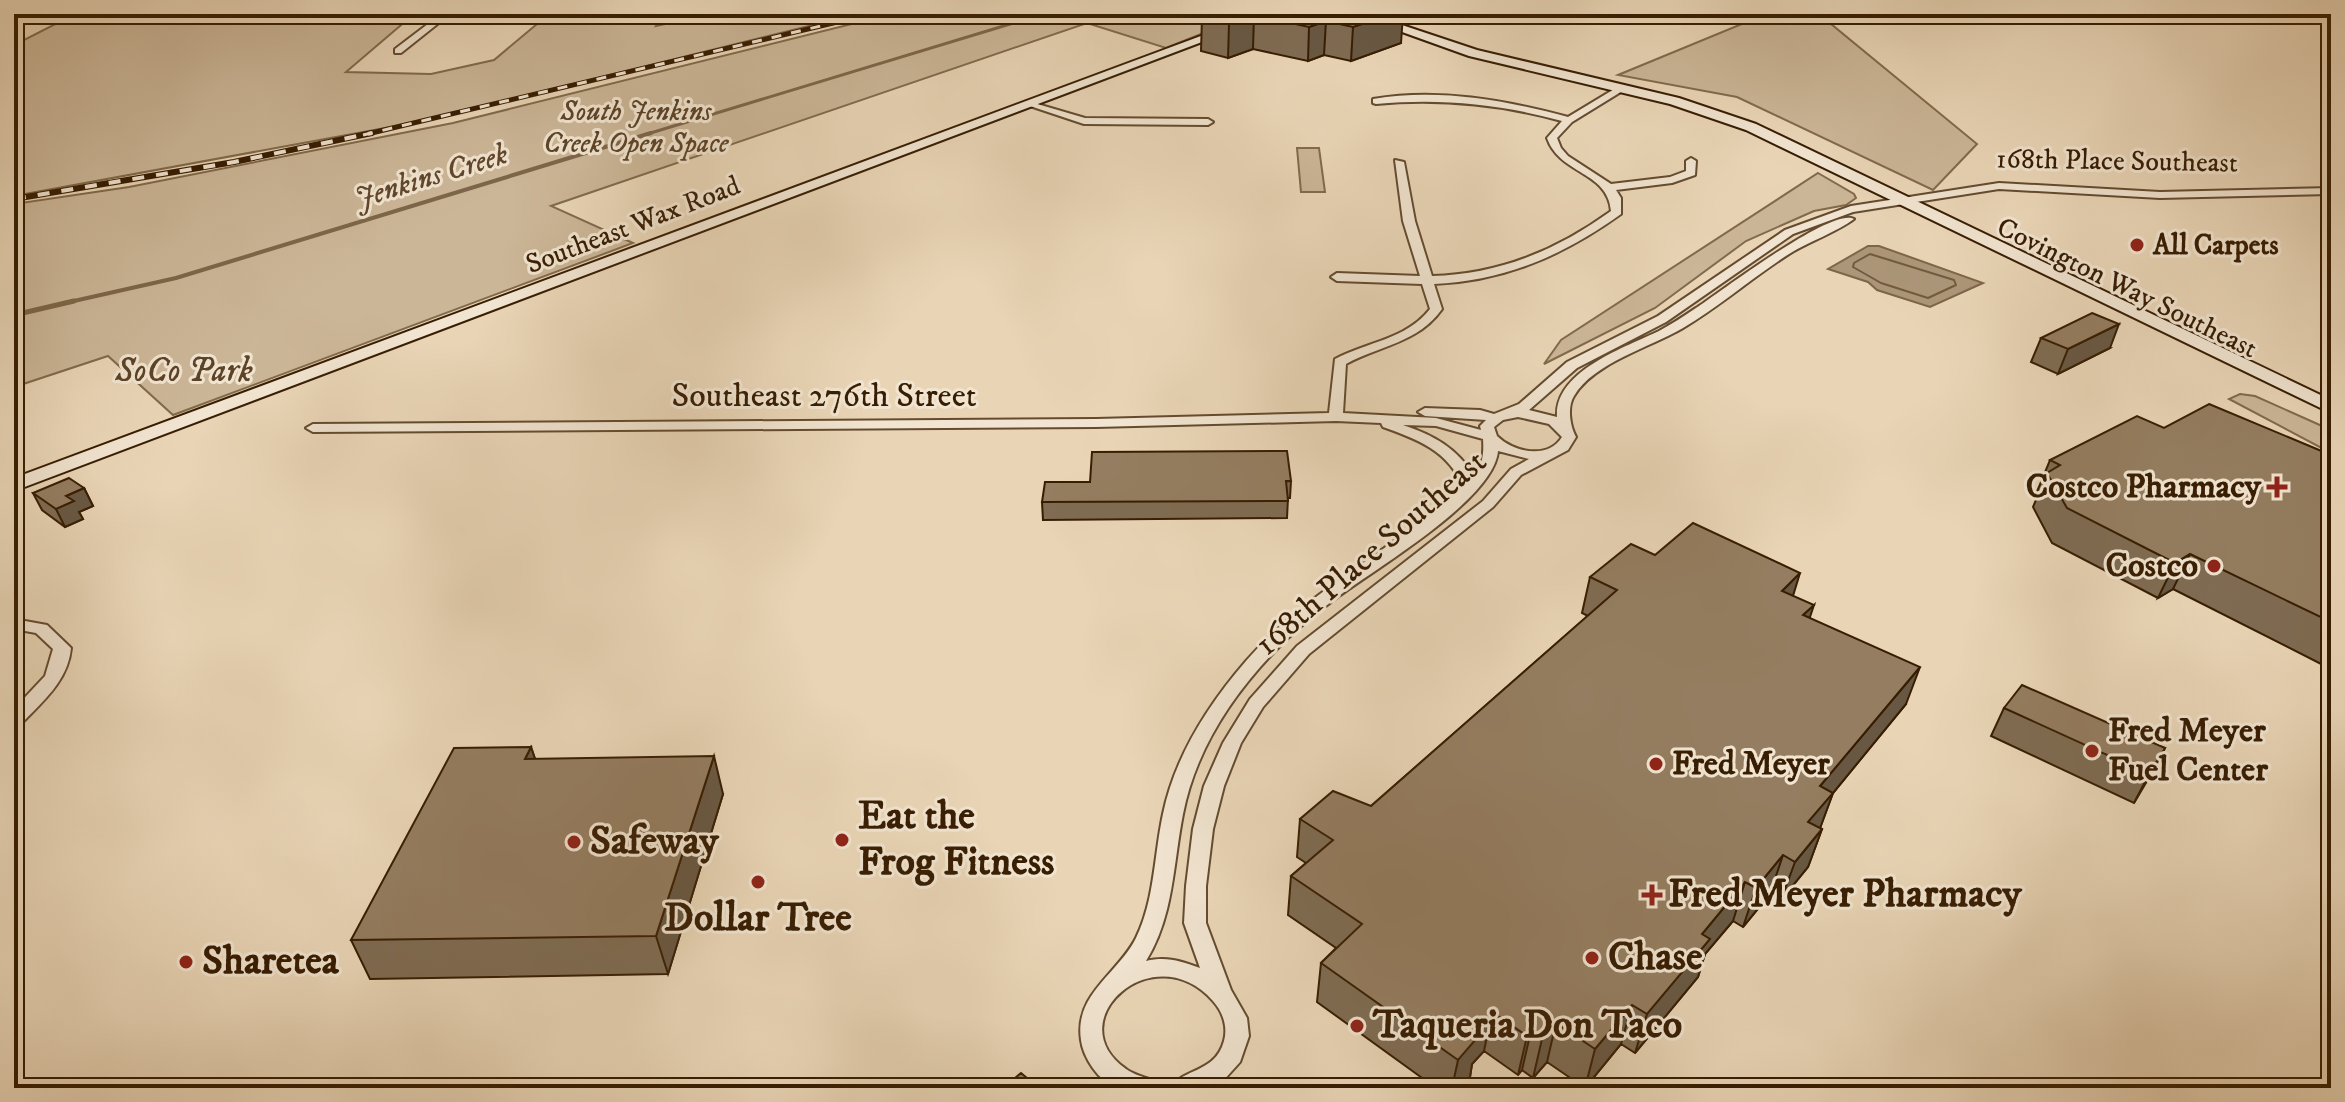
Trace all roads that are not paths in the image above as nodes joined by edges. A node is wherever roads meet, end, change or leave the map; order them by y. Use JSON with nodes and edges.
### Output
{"nodes":[{"id":1,"x":446,"y":14,"type":"edge"},
{"id":2,"x":1270,"y":14,"type":"edge"},
{"id":3,"x":1358,"y":14,"type":"edge"},
{"id":4,"x":398,"y":51,"type":"dead end"},
{"id":5,"x":1621,"y":88,"type":"junction"},
{"id":6,"x":1376,"y":101,"type":"dead end"},
{"id":7,"x":1030,"y":103,"type":"junction"},
{"id":8,"x":1569,"y":120,"type":"junction"},
{"id":9,"x":1208,"y":122,"type":"dead end"},
{"id":10,"x":1691,"y":161,"type":"dead end"},
{"id":11,"x":1399,"y":162,"type":"dead end"},
{"id":12,"x":1610,"y":187,"type":"junction"},
{"id":13,"x":2331,"y":191,"type":"edge"},
{"id":14,"x":1903,"y":203,"type":"junction"},
{"id":15,"x":1337,"y":277,"type":"dead end"},
{"id":16,"x":1425,"y":278,"type":"junction"},
{"id":17,"x":2070,"y":295,"type":"junction"},
{"id":18,"x":2180,"y":333,"type":"junction"},
{"id":19,"x":2331,"y":407,"type":"edge"},
{"id":20,"x":1336,"y":417,"type":"junction"},
{"id":21,"x":1496,"y":417,"type":"junction"},
{"id":22,"x":2331,"y":417,"type":"edge"},
{"id":23,"x":1375,"y":420,"type":"junction"},
{"id":24,"x":313,"y":428,"type":"dead end"},
{"id":25,"x":1566,"y":430,"type":"junction"},
{"id":26,"x":1489,"y":437,"type":"junction"},
{"id":27,"x":1551,"y":453,"type":"junction"},
{"id":28,"x":14,"y":485,"type":"edge"},
{"id":29,"x":1471,"y":487,"type":"junction"},
{"id":30,"x":14,"y":624,"type":"edge"},
{"id":31,"x":14,"y":720,"type":"edge"},
{"id":32,"x":1115,"y":981,"type":"junction"},
{"id":33,"x":1220,"y":991,"type":"junction"},
{"id":34,"x":1115,"y":1081,"type":"edge"},
{"id":35,"x":1205,"y":1083,"type":"edge"},
{"id":36,"x":1146,"y":1088,"type":"edge"},
{"id":37,"x":1184,"y":1088,"type":"edge"}],
"edges":[{"from":1,"to":4,"type":"street"},
{"from":2,"to":7,"type":"street","name":"Southeast Wax Road"},
{"from":3,"to":5,"type":"street","name":"Covington Way Southeast"},
{"from":5,"to":8,"type":"street"},
{"from":5,"to":14,"type":"street","name":"Covington Way Southeast"},
{"from":6,"to":8,"type":"street"},
{"from":7,"to":9,"type":"street"},
{"from":7,"to":28,"type":"street","name":"Southeast Wax Road"},
{"from":8,"to":12,"type":"street"},
{"from":10,"to":12,"type":"street"},
{"from":11,"to":16,"type":"street"},
{"from":12,"to":16,"type":"street"},
{"from":13,"to":14,"type":"street","name":"168th Place Southeast"},
{"from":14,"to":17,"type":"street","name":"Covington Way Southeast"},
{"from":14,"to":18,"type":"street","name":"Covington Way Southeast"},
{"from":14,"to":21,"type":"street","name":"168th Place Southeast"},
{"from":14,"to":25,"type":"street","name":"168th Place Southeast"},
{"from":15,"to":16,"type":"street"},
{"from":16,"to":20,"type":"street"},
{"from":17,"to":18,"type":"street"},
{"from":17,"to":22,"type":"street","name":"Covington Way Southeast"},
{"from":18,"to":19,"type":"street","name":"Covington Way Southeast"},
{"from":20,"to":21,"type":"street","name":"Southeast 276th Street"},
{"from":20,"to":23,"type":"street","name":"Southeast 276th Street"},
{"from":20,"to":24,"type":"street","name":"Southeast 276th Street"},
{"from":21,"to":25,"type":"street","name":"Southeast 276th Street"},
{"from":21,"to":26,"type":"street","name":"168th Place Southeast"},
{"from":23,"to":26,"type":"street","name":"Southeast 276th Street"},
{"from":23,"to":29,"type":"street","name":"Southeast 276th Street"},
{"from":25,"to":27,"type":"street"},
{"from":26,"to":27,"type":"street","name":"Southeast 276th Street"},
{"from":26,"to":29,"type":"street","name":"168th Place Southeast"},
{"from":27,"to":33,"type":"street","name":"168th Place Southeast"},
{"from":29,"to":32,"type":"street","name":"168th Place Southeast"},
{"from":30,"to":31,"type":"street"},
{"from":32,"to":33,"type":"street"},
{"from":32,"to":34,"type":"street","name":"168th Place Southeast"},
{"from":33,"to":35,"type":"street","name":"168th Place Southeast"},
{"from":34,"to":36,"type":"street"},
{"from":35,"to":37,"type":"street"}]}
